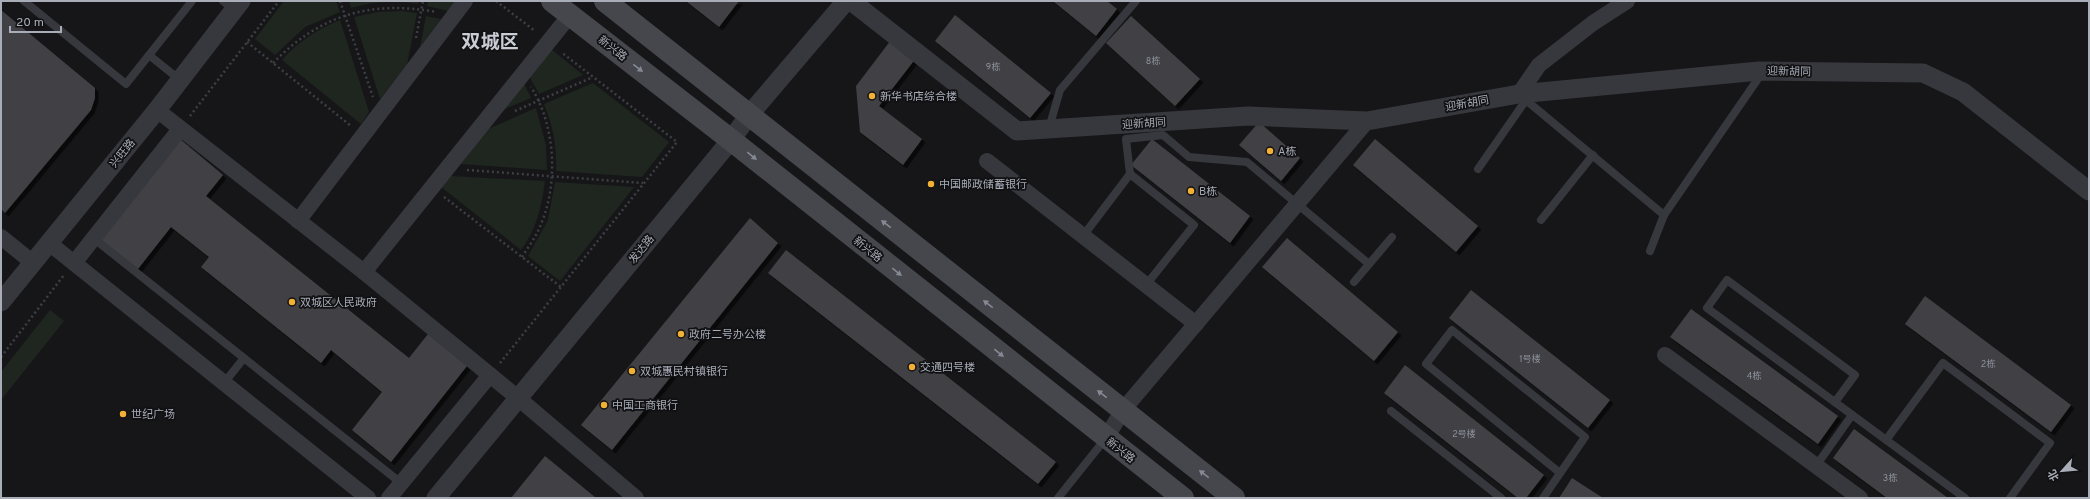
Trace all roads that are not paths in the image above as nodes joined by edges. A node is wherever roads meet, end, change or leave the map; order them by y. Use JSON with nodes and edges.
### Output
{"nodes":[{"id":1,"x":24,"y":1,"type":"edge"},
{"id":2,"x":192,"y":1,"type":"edge"},
{"id":3,"x":465,"y":1,"type":"edge"},
{"id":4,"x":552,"y":1,"type":"edge"},
{"id":5,"x":605,"y":1,"type":"edge"},
{"id":6,"x":846,"y":1,"type":"edge"},
{"id":7,"x":851,"y":1,"type":"edge"},
{"id":8,"x":1136,"y":1,"type":"edge"},
{"id":9,"x":1627,"y":1,"type":"edge"},
{"id":10,"x":233,"y":4,"type":"edge"},
{"id":11,"x":570,"y":15,"type":"junction"},
{"id":12,"x":149,"y":56,"type":"junction"},
{"id":13,"x":1763,"y":71,"type":"junction"},
{"id":14,"x":180,"y":80,"type":"junction"},
{"id":15,"x":1522,"y":97,"type":"junction"},
{"id":16,"x":157,"y":110,"type":"junction"},
{"id":17,"x":749,"y":116,"type":"junction"},
{"id":18,"x":1367,"y":121,"type":"junction"},
{"id":19,"x":1163,"y":128,"type":"junction"},
{"id":20,"x":180,"y":129,"type":"junction"},
{"id":21,"x":1048,"y":129,"type":"junction"},
{"id":22,"x":731,"y":140,"type":"junction"},
{"id":23,"x":1592,"y":155,"type":"junction"},
{"id":24,"x":987,"y":161,"type":"dead end"},
{"id":25,"x":1478,"y":169,"type":"dead end"},
{"id":26,"x":1130,"y":174,"type":"junction"},
{"id":27,"x":2089,"y":191,"type":"edge"},
{"id":28,"x":1298,"y":203,"type":"junction"},
{"id":29,"x":1664,"y":215,"type":"junction"},
{"id":30,"x":1540,"y":220,"type":"dead end"},
{"id":31,"x":298,"y":221,"type":"junction"},
{"id":32,"x":1083,"y":236,"type":"junction"},
{"id":33,"x":1,"y":237,"type":"edge"},
{"id":34,"x":1392,"y":237,"type":"dead end"},
{"id":35,"x":93,"y":238,"type":"junction"},
{"id":36,"x":49,"y":243,"type":"junction"},
{"id":37,"x":1650,"y":250,"type":"dead end"},
{"id":38,"x":32,"y":262,"type":"junction"},
{"id":39,"x":74,"y":263,"type":"junction"},
{"id":40,"x":1369,"y":264,"type":"junction"},
{"id":41,"x":364,"y":272,"type":"junction"},
{"id":42,"x":1354,"y":282,"type":"dead end"},
{"id":43,"x":1146,"y":285,"type":"junction"},
{"id":44,"x":1,"y":302,"type":"edge"},
{"id":45,"x":1196,"y":324,"type":"junction"},
{"id":46,"x":1665,"y":355,"type":"dead end"},
{"id":47,"x":244,"y":358,"type":"junction"},
{"id":48,"x":490,"y":375,"type":"junction"},
{"id":49,"x":224,"y":383,"type":"junction"},
{"id":50,"x":518,"y":398,"type":"junction"},
{"id":51,"x":1835,"y":402,"type":"junction"},
{"id":52,"x":1123,"y":410,"type":"junction"},
{"id":53,"x":1391,"y":411,"type":"dead end"},
{"id":54,"x":1852,"y":415,"type":"junction"},
{"id":55,"x":1106,"y":438,"type":"junction"},
{"id":56,"x":1886,"y":440,"type":"junction"},
{"id":57,"x":1816,"y":466,"type":"junction"},
{"id":58,"x":1560,"y":473,"type":"junction"},
{"id":59,"x":401,"y":483,"type":"junction"},
{"id":60,"x":368,"y":498,"type":"edge"},
{"id":61,"x":389,"y":498,"type":"edge"},
{"id":62,"x":436,"y":498,"type":"edge"},
{"id":63,"x":636,"y":498,"type":"edge"},
{"id":64,"x":1058,"y":498,"type":"edge"},
{"id":65,"x":1182,"y":498,"type":"edge"},
{"id":66,"x":1234,"y":498,"type":"edge"},
{"id":67,"x":1501,"y":498,"type":"edge"},
{"id":68,"x":1543,"y":498,"type":"edge"},
{"id":69,"x":1860,"y":498,"type":"edge"},
{"id":70,"x":1965,"y":498,"type":"edge"},
{"id":71,"x":2010,"y":498,"type":"edge"}],
"edges":[{"from":1,"to":12,"type":"lane"},
{"from":2,"to":12,"type":"lane"},
{"from":3,"to":31,"type":"street"},
{"from":4,"to":11,"type":"main road","name":"新兴路"},
{"from":5,"to":17,"type":"main road"},
{"from":6,"to":17,"type":"street","name":"发达路"},
{"from":7,"to":21,"type":"street","name":"迎新胡同"},
{"from":8,"to":21,"type":"lane"},
{"from":9,"to":15,"type":"street"},
{"from":10,"to":14,"type":"street","name":"兴旺路"},
{"from":11,"to":22,"type":"main road","name":"新兴路","one_way":true},
{"from":11,"to":41,"type":"street"},
{"from":12,"to":14,"type":"lane"},
{"from":13,"to":15,"type":"street","name":"迎新胡同"},
{"from":13,"to":27,"type":"street","name":"迎新胡同"},
{"from":13,"to":29,"type":"lane"},
{"from":14,"to":16,"type":"street","name":"兴旺路"},
{"from":15,"to":18,"type":"street","name":"迎新胡同"},
{"from":15,"to":23,"type":"lane"},
{"from":15,"to":25,"type":"lane"},
{"from":16,"to":20,"type":"street"},
{"from":16,"to":36,"type":"street","name":"兴旺路"},
{"from":17,"to":22,"type":"street","name":"发达路"},
{"from":52,"to":17,"type":"main road","one_way":true},
{"from":18,"to":19,"type":"street","name":"迎新胡同"},
{"from":18,"to":28,"type":"street"},
{"from":19,"to":21,"type":"street","name":"迎新胡同"},
{"from":19,"to":26,"type":"lane"},
{"from":19,"to":28,"type":"lane"},
{"from":20,"to":31,"type":"street"},
{"from":20,"to":35,"type":"street"},
{"from":22,"to":50,"type":"street","name":"发达路"},
{"from":22,"to":55,"type":"main road","name":"新兴路","one_way":true},
{"from":23,"to":29,"type":"lane"},
{"from":23,"to":30,"type":"lane"},
{"from":24,"to":32,"type":"street"},
{"from":26,"to":32,"type":"lane"},
{"from":26,"to":43,"type":"lane"},
{"from":28,"to":40,"type":"lane"},
{"from":28,"to":45,"type":"street"},
{"from":29,"to":37,"type":"lane"},
{"from":31,"to":41,"type":"street"},
{"from":32,"to":43,"type":"street"},
{"from":33,"to":38,"type":"street"},
{"from":34,"to":40,"type":"lane"},
{"from":35,"to":39,"type":"street"},
{"from":35,"to":47,"type":"lane"},
{"from":36,"to":38,"type":"street","name":"兴旺路"},
{"from":36,"to":39,"type":"street"},
{"from":38,"to":44,"type":"street","name":"兴旺路"},
{"from":39,"to":49,"type":"street"},
{"from":40,"to":42,"type":"lane"},
{"from":41,"to":48,"type":"street"},
{"from":43,"to":45,"type":"street"},
{"from":45,"to":52,"type":"street"},
{"from":46,"to":57,"type":"street"},
{"from":47,"to":49,"type":"lane"},
{"from":47,"to":59,"type":"lane"},
{"from":48,"to":50,"type":"street"},
{"from":48,"to":59,"type":"street"},
{"from":49,"to":60,"type":"street"},
{"from":50,"to":62,"type":"street","name":"发达路"},
{"from":50,"to":63,"type":"street"},
{"from":51,"to":51,"type":"lane"},
{"from":51,"to":54,"type":"lane"},
{"from":52,"to":55,"type":"street"},
{"from":66,"to":52,"type":"main road","one_way":true},
{"from":53,"to":67,"type":"lane"},
{"from":54,"to":56,"type":"lane"},
{"from":54,"to":57,"type":"lane"},
{"from":55,"to":64,"type":"lane"},
{"from":55,"to":65,"type":"main road","name":"新兴路"},
{"from":56,"to":70,"type":"lane"},
{"from":56,"to":71,"type":"lane"},
{"from":57,"to":69,"type":"street"},
{"from":58,"to":58,"type":"lane"},
{"from":58,"to":68,"type":"lane"},
{"from":59,"to":61,"type":"street"}]}
